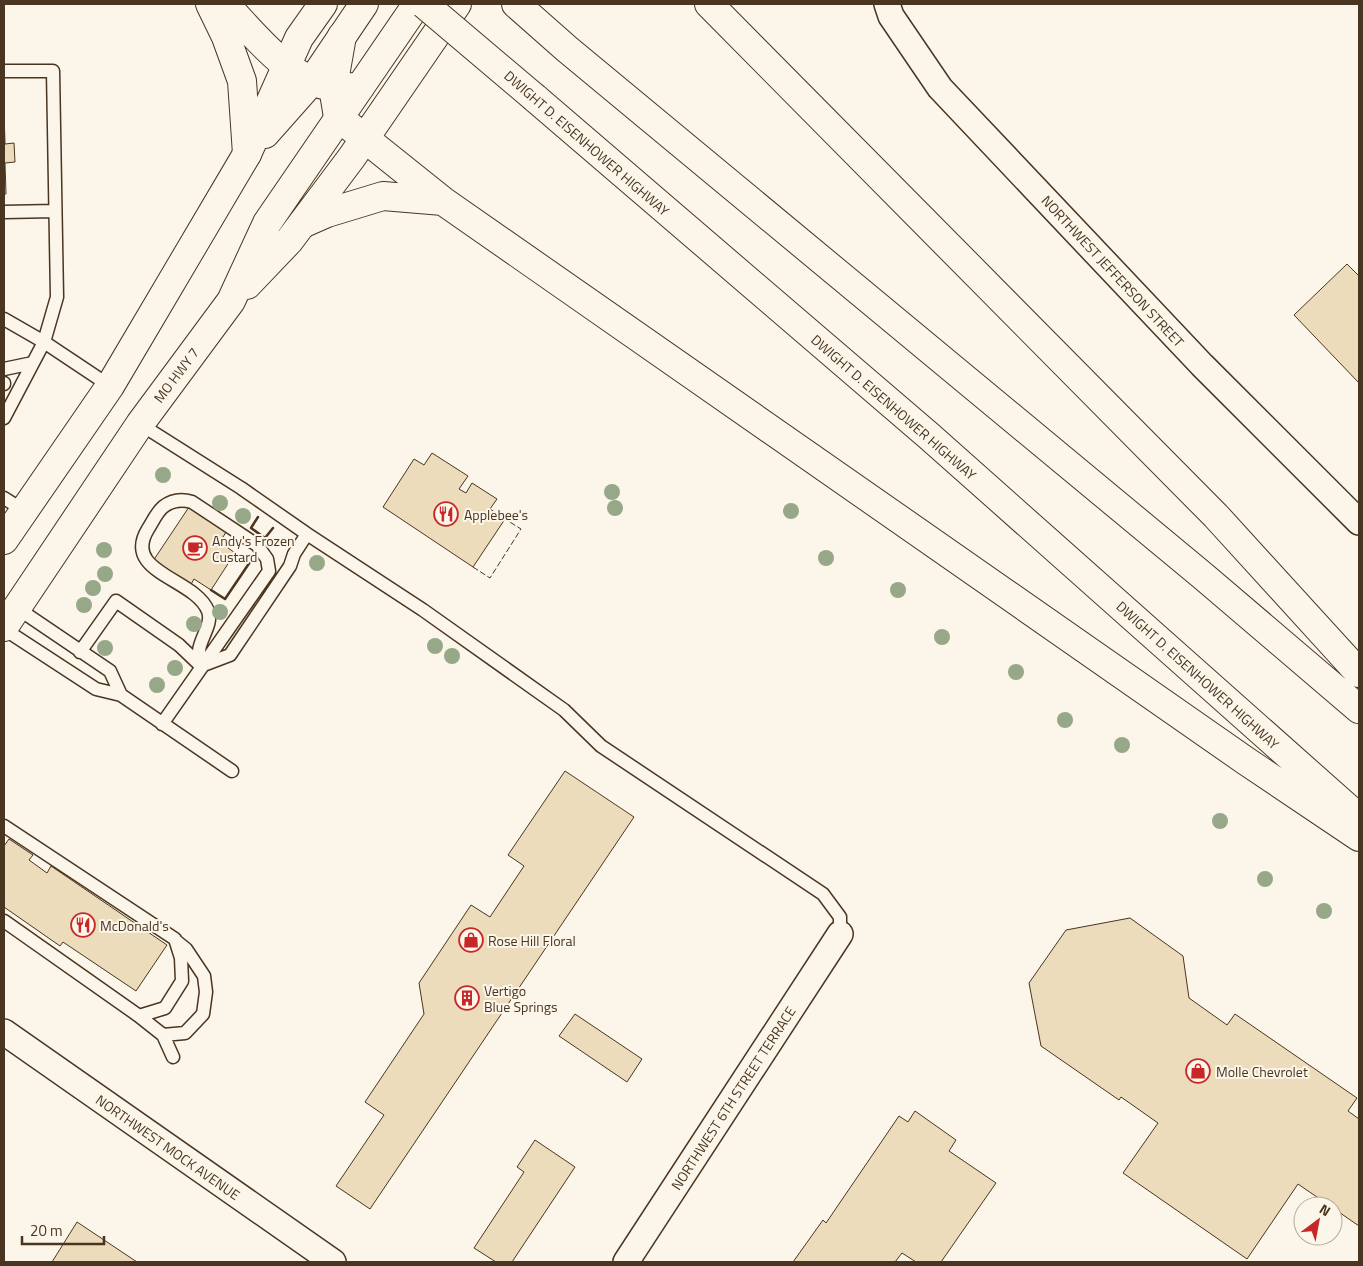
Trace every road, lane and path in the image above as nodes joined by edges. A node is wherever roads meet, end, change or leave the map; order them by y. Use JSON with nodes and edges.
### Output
{"nodes":[{"id":1,"x":210,"y":4,"type":"edge"},
{"id":2,"x":226,"y":4,"type":"edge"},
{"id":3,"x":322,"y":4,"type":"edge"},
{"id":4,"x":364,"y":4,"type":"edge"},
{"id":5,"x":417,"y":4,"type":"edge"},
{"id":6,"x":424,"y":4,"type":"edge"},
{"id":7,"x":457,"y":4,"type":"edge"},
{"id":8,"x":516,"y":4,"type":"edge"},
{"id":9,"x":709,"y":4,"type":"edge"},
{"id":10,"x":887,"y":4,"type":"edge"},
{"id":11,"x":287,"y":66,"type":"junction"},
{"id":12,"x":4,"y":71,"type":"edge"},
{"id":13,"x":323,"y":84,"type":"junction"},
{"id":14,"x":360,"y":87,"type":"junction"},
{"id":15,"x":338,"y":117,"type":"junction"},
{"id":16,"x":365,"y":138,"type":"junction"},
{"id":17,"x":247,"y":154,"type":"junction"},
{"id":18,"x":443,"y":201,"type":"junction"},
{"id":19,"x":55,"y":211,"type":"junction"},
{"id":20,"x":4,"y":212,"type":"edge"},
{"id":21,"x":302,"y":224,"type":"junction"},
{"id":22,"x":231,"y":301,"type":"junction"},
{"id":23,"x":4,"y":319,"type":"edge"},
{"id":24,"x":44,"y":342,"type":"junction"},
{"id":25,"x":33,"y":363,"type":"junction"},
{"id":26,"x":4,"y":369,"type":"edge"},
{"id":27,"x":110,"y":386,"type":"junction"},
{"id":28,"x":4,"y":418,"type":"edge"},
{"id":29,"x":140,"y":424,"type":"junction"},
{"id":30,"x":14,"y":504,"type":"edge"},
{"id":31,"x":1359,"y":522,"type":"edge"},
{"id":32,"x":307,"y":534,"type":"junction"},
{"id":33,"x":4,"y":540,"type":"edge"},
{"id":34,"x":8,"y":621,"type":"edge"},
{"id":35,"x":80,"y":652,"type":"junction"},
{"id":36,"x":201,"y":666,"type":"junction"},
{"id":37,"x":1359,"y":673,"type":"edge"},
{"id":38,"x":121,"y":695,"type":"junction"},
{"id":39,"x":1359,"y":709,"type":"edge"},
{"id":40,"x":162,"y":724,"type":"junction"},
{"id":41,"x":232,"y":771,"type":"dead end"},
{"id":42,"x":1359,"y":818,"type":"edge"},
{"id":43,"x":4,"y":826,"type":"edge"},
{"id":44,"x":1359,"y":838,"type":"edge"},
{"id":45,"x":4,"y":921,"type":"edge"},
{"id":46,"x":840,"y":934,"type":"joint"},
{"id":47,"x":174,"y":939,"type":"junction"},
{"id":48,"x":139,"y":1016,"type":"junction"},
{"id":49,"x":4,"y":1032,"type":"edge"},
{"id":50,"x":163,"y":1035,"type":"junction"},
{"id":51,"x":173,"y":1057,"type":"dead end"},
{"id":52,"x":333,"y":1262,"type":"edge"},
{"id":53,"x":626,"y":1262,"type":"edge"}],
"edges":[{"from":1,"to":17,"type":"main road"},
{"from":2,"to":11,"type":"main road"},
{"from":3,"to":11,"type":"main road"},
{"from":4,"to":13,"type":"main road"},
{"from":5,"to":14,"type":"main road","name":"MO HWY 7"},
{"from":6,"to":42,"type":"main road","name":"DWIGHT D. EISENHOWER HIGHWAY","bridge":true},
{"from":7,"to":16,"type":"main road"},
{"from":8,"to":39,"type":"main road"},
{"from":9,"to":37,"type":"main road"},
{"from":10,"to":31,"type":"street","name":"NORTHWEST JEFFERSON STREET"},
{"from":11,"to":13,"type":"main road"},
{"from":11,"to":17,"type":"main road"},
{"from":12,"to":19,"type":"lane"},
{"from":13,"to":14,"type":"main road"},
{"from":13,"to":15,"type":"main road"},
{"from":13,"to":17,"type":"main road"},
{"from":14,"to":15,"type":"main road","name":"MO HWY 7"},
{"from":15,"to":16,"type":"main road"},
{"from":15,"to":22,"type":"main road","name":"MO HWY 7"},
{"from":16,"to":18,"type":"main road"},
{"from":16,"to":21,"type":"main road"},
{"from":17,"to":27,"type":"main road"},
{"from":18,"to":21,"type":"main road"},
{"from":18,"to":44,"type":"main road"},
{"from":19,"to":20,"type":"lane"},
{"from":19,"to":24,"type":"lane"},
{"from":21,"to":22,"type":"main road"},
{"from":22,"to":29,"type":"main road","name":"MO HWY 7"},
{"from":23,"to":24,"type":"lane"},
{"from":24,"to":25,"type":"lane"},
{"from":24,"to":27,"type":"lane"},
{"from":25,"to":26,"type":"lane"},
{"from":25,"to":28,"type":"lane"},
{"from":27,"to":30,"type":"main road"},
{"from":29,"to":32,"type":"lane"},
{"from":29,"to":34,"type":"main road","name":"MO HWY 7"},
{"from":30,"to":33,"type":"main road"},
{"from":32,"to":36,"type":"lane"},
{"from":32,"to":46,"type":"lane"},
{"from":34,"to":35,"type":"lane"},
{"from":34,"to":38,"type":"lane"},
{"from":35,"to":36,"type":"lane"},
{"from":35,"to":38,"type":"lane"},
{"from":36,"to":36,"type":"lane"},
{"from":36,"to":40,"type":"lane"},
{"from":38,"to":40,"type":"lane"},
{"from":40,"to":41,"type":"lane"},
{"from":43,"to":47,"type":"lane"},
{"from":45,"to":48,"type":"lane"},
{"from":46,"to":53,"type":"street","name":"NORTHWEST 6TH STREET TERRACE"},
{"from":47,"to":48,"type":"lane"},
{"from":47,"to":50,"type":"lane"},
{"from":48,"to":50,"type":"lane"},
{"from":49,"to":52,"type":"street","name":"NORTHWEST MOCK AVENUE"},
{"from":50,"to":51,"type":"lane"}]}
